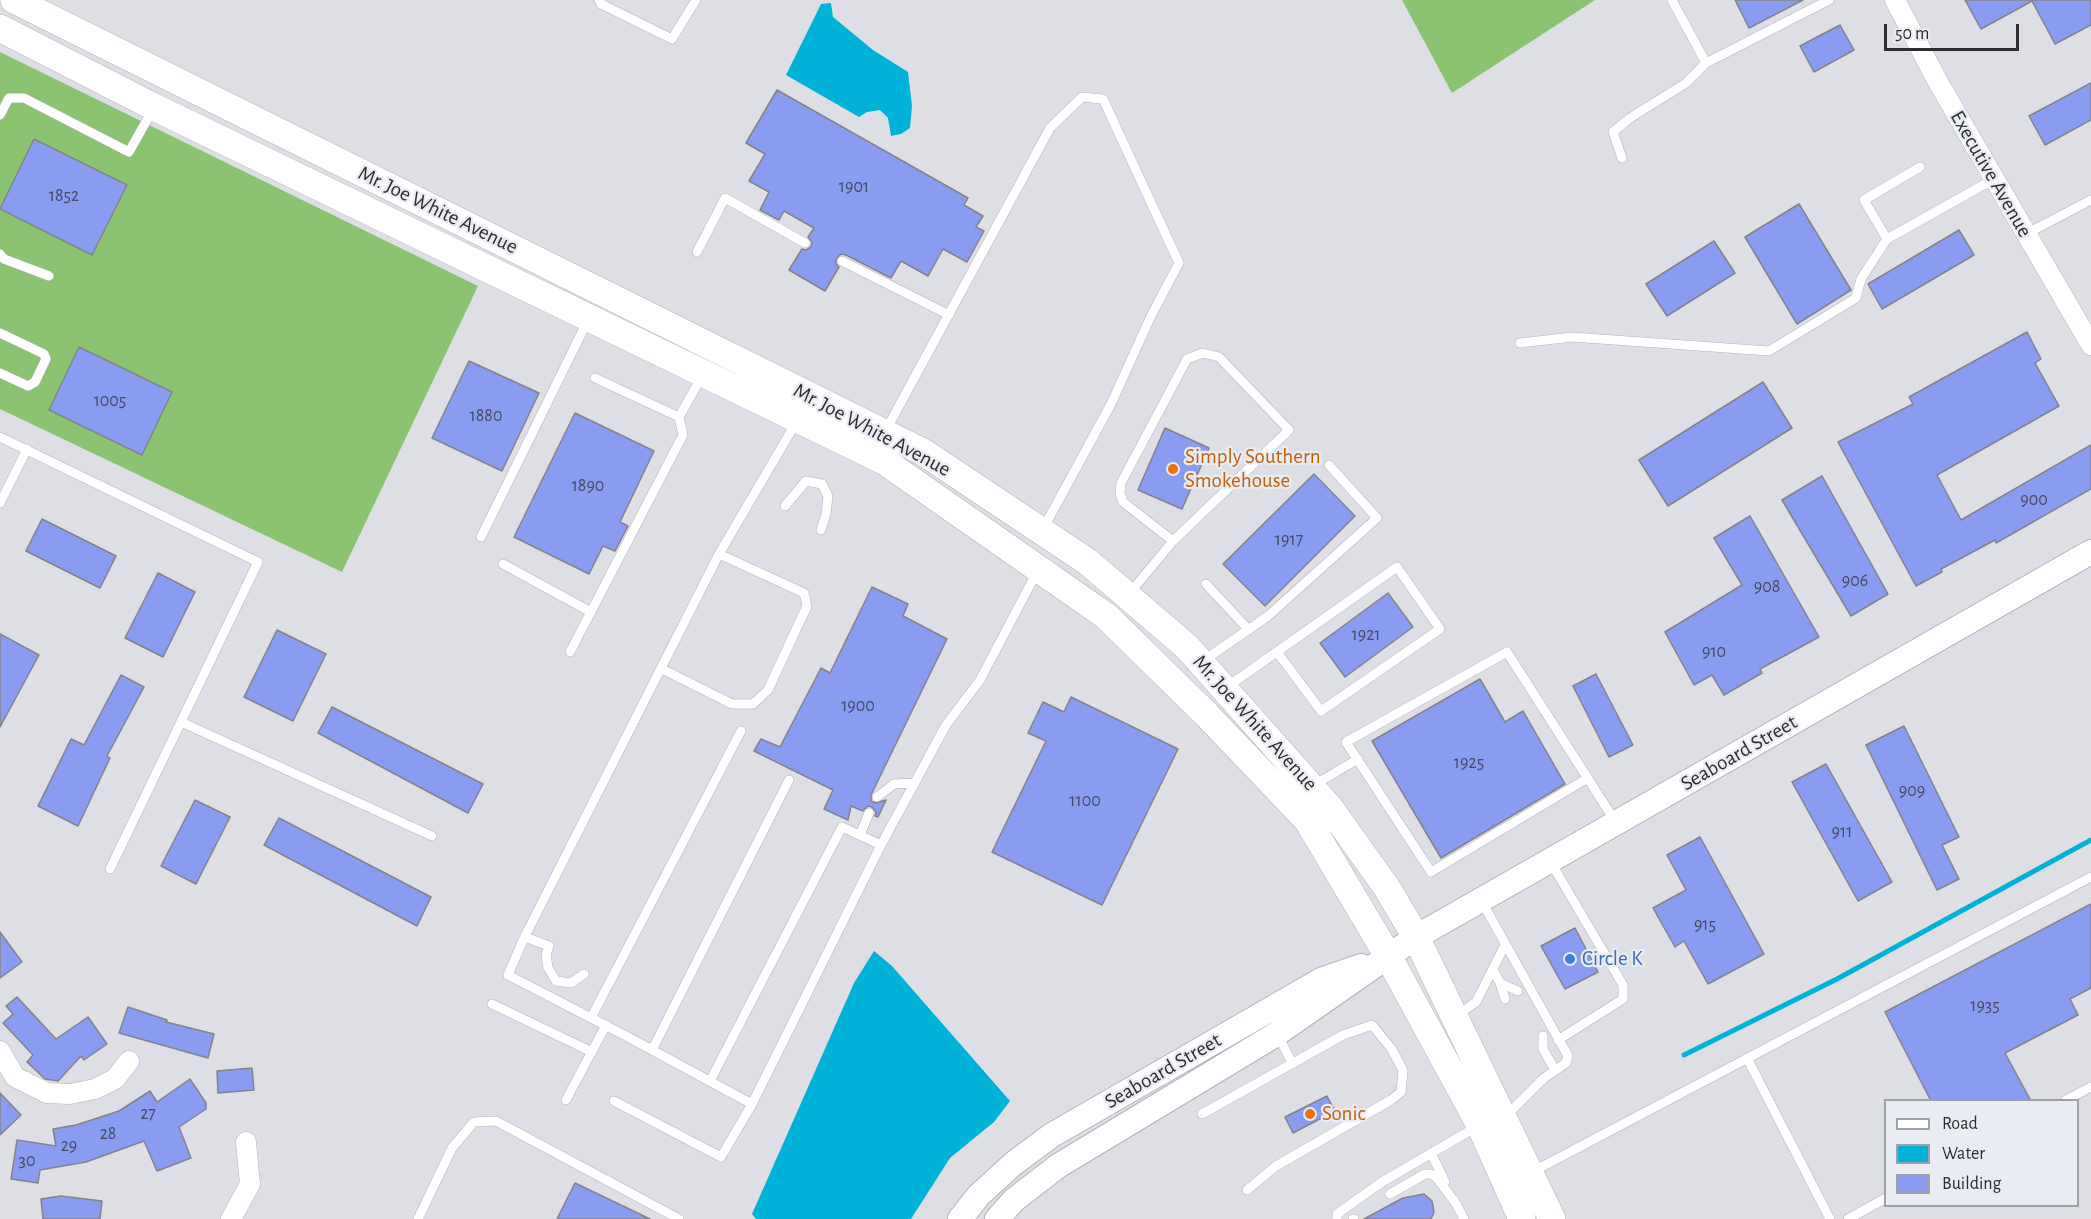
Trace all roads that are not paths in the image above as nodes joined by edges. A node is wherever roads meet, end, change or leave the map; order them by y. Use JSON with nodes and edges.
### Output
{"nodes":[{"id":1,"x":14,"y":0,"type":"edge"},
{"id":2,"x":599,"y":0,"type":"edge"},
{"id":3,"x":696,"y":0,"type":"edge"},
{"id":4,"x":1672,"y":0,"type":"edge"},
{"id":5,"x":1829,"y":0,"type":"edge"},
{"id":6,"x":1895,"y":0,"type":"edge"},
{"id":7,"x":0,"y":28,"type":"edge"},
{"id":8,"x":1706,"y":63,"type":"junction"},
{"id":9,"x":154,"y":107,"type":"junction"},
{"id":10,"x":0,"y":115,"type":"edge"},
{"id":11,"x":1622,"y":158,"type":"dead end"},
{"id":12,"x":1920,"y":167,"type":"dead end"},
{"id":13,"x":1994,"y":179,"type":"junction"},
{"id":14,"x":2091,"y":200,"type":"edge"},
{"id":15,"x":2026,"y":234,"type":"junction"},
{"id":16,"x":1887,"y":239,"type":"junction"},
{"id":17,"x":805,"y":243,"type":"dead end"},
{"id":18,"x":697,"y":252,"type":"dead end"},
{"id":19,"x":0,"y":254,"type":"edge"},
{"id":20,"x":843,"y":261,"type":"dead end"},
{"id":21,"x":49,"y":276,"type":"dead end"},
{"id":22,"x":949,"y":315,"type":"junction"},
{"id":23,"x":590,"y":318,"type":"junction"},
{"id":24,"x":0,"y":333,"type":"edge"},
{"id":25,"x":1520,"y":343,"type":"dead end"},
{"id":26,"x":2091,"y":345,"type":"edge"},
{"id":27,"x":0,"y":373,"type":"edge"},
{"id":28,"x":703,"y":374,"type":"junction"},
{"id":29,"x":595,"y":378,"type":"dead end"},
{"id":30,"x":679,"y":417,"type":"junction"},
{"id":31,"x":798,"y":419,"type":"junction"},
{"id":32,"x":885,"y":433,"type":"junction"},
{"id":33,"x":0,"y":436,"type":"edge"},
{"id":34,"x":27,"y":449,"type":"junction"},
{"id":35,"x":1329,"y":465,"type":"dead end"},
{"id":36,"x":0,"y":503,"type":"edge"},
{"id":37,"x":785,"y":506,"type":"dead end"},
{"id":38,"x":821,"y":530,"type":"dead end"},
{"id":39,"x":1042,"y":531,"type":"junction"},
{"id":40,"x":481,"y":537,"type":"dead end"},
{"id":41,"x":1173,"y":541,"type":"junction"},
{"id":42,"x":2091,"y":552,"type":"edge"},
{"id":43,"x":719,"y":554,"type":"junction"},
{"id":44,"x":503,"y":564,"type":"dead end"},
{"id":45,"x":1039,"y":569,"type":"junction"},
{"id":46,"x":1206,"y":584,"type":"dead end"},
{"id":47,"x":1127,"y":596,"type":"junction"},
{"id":48,"x":591,"y":612,"type":"junction"},
{"id":49,"x":1249,"y":630,"type":"junction"},
{"id":50,"x":570,"y":652,"type":"dead end"},
{"id":51,"x":1277,"y":652,"type":"junction"},
{"id":52,"x":1201,"y":662,"type":"junction"},
{"id":53,"x":662,"y":669,"type":"junction"},
{"id":54,"x":1225,"y":689,"type":"junction"},
{"id":55,"x":180,"y":722,"type":"junction"},
{"id":56,"x":741,"y":731,"type":"dead end"},
{"id":57,"x":1358,"y":759,"type":"junction"},
{"id":58,"x":1588,"y":778,"type":"junction"},
{"id":59,"x":789,"y":780,"type":"dead end"},
{"id":60,"x":915,"y":783,"type":"junction"},
{"id":61,"x":1312,"y":786,"type":"junction"},
{"id":62,"x":877,"y":797,"type":"dead end"},
{"id":63,"x":869,"y":813,"type":"dead end"},
{"id":64,"x":1617,"y":823,"type":"junction"},
{"id":65,"x":860,"y":835,"type":"junction"},
{"id":66,"x":432,"y":836,"type":"dead end"},
{"id":67,"x":881,"y":845,"type":"junction"},
{"id":68,"x":1550,"y":861,"type":"junction"},
{"id":69,"x":110,"y":869,"type":"dead end"},
{"id":70,"x":2091,"y":877,"type":"edge"},
{"id":71,"x":1481,"y":900,"type":"junction"},
{"id":72,"x":525,"y":937,"type":"junction"},
{"id":73,"x":1416,"y":938,"type":"junction"},
{"id":74,"x":1505,"y":945,"type":"junction"},
{"id":75,"x":1388,"y":956,"type":"junction"},
{"id":76,"x":1493,"y":970,"type":"junction"},
{"id":77,"x":584,"y":974,"type":"dead end"},
{"id":78,"x":1500,"y":983,"type":"junction"},
{"id":79,"x":1518,"y":991,"type":"dead end"},
{"id":80,"x":1505,"y":999,"type":"dead end"},
{"id":81,"x":492,"y":1004,"type":"dead end"},
{"id":82,"x":1454,"y":1017,"type":"junction"},
{"id":83,"x":591,"y":1018,"type":"junction"},
{"id":84,"x":606,"y":1025,"type":"junction"},
{"id":85,"x":1275,"y":1035,"type":"junction"},
{"id":86,"x":1544,"y":1036,"type":"dead end"},
{"id":87,"x":1558,"y":1040,"type":"junction"},
{"id":88,"x":1532,"y":1043,"type":"dead end"},
{"id":89,"x":1543,"y":1049,"type":"junction"},
{"id":90,"x":652,"y":1050,"type":"junction"},
{"id":91,"x":0,"y":1051,"type":"edge"},
{"id":92,"x":592,"y":1052,"type":"junction"},
{"id":93,"x":1747,"y":1058,"type":"junction"},
{"id":94,"x":129,"y":1061,"type":"dead end"},
{"id":95,"x":1292,"y":1063,"type":"junction"},
{"id":96,"x":1555,"y":1070,"type":"junction"},
{"id":97,"x":710,"y":1081,"type":"junction"},
{"id":98,"x":2091,"y":1087,"type":"edge"},
{"id":99,"x":2070,"y":1099,"type":"edge"},
{"id":100,"x":566,"y":1100,"type":"dead end"},
{"id":101,"x":614,"y":1101,"type":"dead end"},
{"id":102,"x":752,"y":1104,"type":"junction"},
{"id":103,"x":1202,"y":1114,"type":"dead end"},
{"id":104,"x":1492,"y":1122,"type":"junction"},
{"id":105,"x":246,"y":1142,"type":"dead end"},
{"id":106,"x":1432,"y":1155,"type":"junction"},
{"id":107,"x":1530,"y":1173,"type":"junction"},
{"id":108,"x":1247,"y":1190,"type":"dead end"},
{"id":109,"x":1390,"y":1194,"type":"dead end"},
{"id":110,"x":1884,"y":1199,"type":"edge"},
{"id":111,"x":1457,"y":1205,"type":"junction"},
{"id":112,"x":660,"y":1209,"type":"junction"},
{"id":113,"x":231,"y":1219,"type":"edge"},
{"id":114,"x":418,"y":1219,"type":"edge"},
{"id":115,"x":656,"y":1219,"type":"edge"},
{"id":116,"x":679,"y":1219,"type":"edge"},
{"id":117,"x":960,"y":1219,"type":"edge"},
{"id":118,"x":997,"y":1219,"type":"edge"},
{"id":119,"x":1337,"y":1219,"type":"edge"},
{"id":120,"x":1464,"y":1219,"type":"edge"},
{"id":121,"x":1522,"y":1219,"type":"edge"},
{"id":122,"x":1552,"y":1219,"type":"edge"},
{"id":123,"x":1830,"y":1219,"type":"edge"},
{"id":124,"x":1848,"y":1219,"type":"edge"}],
"edges":[{"from":1,"to":32,"type":"main road","name":"Mr. Joe White Avenue"},
{"from":2,"to":3,"type":"lane"},
{"from":4,"to":8,"type":"lane"},
{"from":5,"to":8,"type":"lane"},
{"from":6,"to":13,"type":"street","name":"Executive Avenue"},
{"from":7,"to":9,"type":"main road","name":"Mr. Joe White Avenue"},
{"from":8,"to":11,"type":"lane"},
{"from":9,"to":10,"type":"lane"},
{"from":9,"to":23,"type":"main road","name":"Mr. Joe White Avenue"},
{"from":12,"to":16,"type":"lane"},
{"from":13,"to":15,"type":"street","name":"Executive Avenue"},
{"from":13,"to":16,"type":"lane"},
{"from":14,"to":15,"type":"lane"},
{"from":15,"to":26,"type":"street","name":"Executive Avenue"},
{"from":16,"to":25,"type":"lane"},
{"from":17,"to":18,"type":"lane"},
{"from":19,"to":21,"type":"lane"},
{"from":20,"to":22,"type":"lane"},
{"from":22,"to":32,"type":"lane"},
{"from":22,"to":39,"type":"lane"},
{"from":23,"to":28,"type":"main road","name":"Mr. Joe White Avenue"},
{"from":23,"to":40,"type":"lane"},
{"from":24,"to":27,"type":"lane"},
{"from":28,"to":30,"type":"lane"},
{"from":28,"to":31,"type":"main road","name":"Mr. Joe White Avenue"},
{"from":29,"to":30,"type":"lane"},
{"from":30,"to":48,"type":"lane"},
{"from":31,"to":43,"type":"lane"},
{"from":31,"to":45,"type":"main road","name":"Mr. Joe White Avenue"},
{"from":32,"to":39,"type":"main road","name":"Mr. Joe White Avenue"},
{"from":33,"to":34,"type":"lane"},
{"from":34,"to":36,"type":"lane"},
{"from":34,"to":55,"type":"lane"},
{"from":35,"to":49,"type":"lane"},
{"from":37,"to":38,"type":"lane"},
{"from":39,"to":47,"type":"main road","name":"Mr. Joe White Avenue"},
{"from":41,"to":41,"type":"lane"},
{"from":41,"to":47,"type":"lane"},
{"from":42,"to":64,"type":"street","name":"Seaboard Street"},
{"from":43,"to":53,"type":"lane"},
{"from":43,"to":53,"type":"lane"},
{"from":44,"to":48,"type":"lane"},
{"from":45,"to":60,"type":"lane"},
{"from":45,"to":75,"type":"main road","name":"Mr. Joe White Avenue"},
{"from":46,"to":49,"type":"lane"},
{"from":47,"to":52,"type":"main road","name":"Mr. Joe White Avenue"},
{"from":48,"to":50,"type":"lane"},
{"from":49,"to":52,"type":"lane"},
{"from":51,"to":51,"type":"lane"},
{"from":51,"to":54,"type":"lane"},
{"from":52,"to":54,"type":"main road","name":"Mr. Joe White Avenue"},
{"from":53,"to":72,"type":"lane"},
{"from":54,"to":61,"type":"main road","name":"Mr. Joe White Avenue"},
{"from":55,"to":66,"type":"lane"},
{"from":55,"to":69,"type":"lane"},
{"from":56,"to":83,"type":"lane"},
{"from":57,"to":58,"type":"lane"},
{"from":57,"to":58,"type":"lane"},
{"from":57,"to":61,"type":"lane"},
{"from":58,"to":64,"type":"lane"},
{"from":59,"to":90,"type":"lane"},
{"from":60,"to":62,"type":"lane"},
{"from":60,"to":67,"type":"lane"},
{"from":61,"to":73,"type":"main road","name":"Mr. Joe White Avenue"},
{"from":63,"to":65,"type":"lane"},
{"from":64,"to":68,"type":"street","name":"Seaboard Street"},
{"from":65,"to":67,"type":"lane"},
{"from":65,"to":97,"type":"lane"},
{"from":67,"to":102,"type":"lane"},
{"from":68,"to":71,"type":"street","name":"Seaboard Street"},
{"from":68,"to":87,"type":"lane"},
{"from":70,"to":93,"type":"lane"},
{"from":71,"to":73,"type":"street","name":"Seaboard Street"},
{"from":71,"to":74,"type":"lane"},
{"from":72,"to":77,"type":"lane"},
{"from":72,"to":83,"type":"lane"},
{"from":73,"to":75,"type":"street","name":"Seaboard Street"},
{"from":73,"to":82,"type":"main road","name":"Mr. Joe White Avenue"},
{"from":74,"to":76,"type":"lane"},
{"from":74,"to":87,"type":"lane"},
{"from":75,"to":85,"type":"street","name":"Seaboard Street"},
{"from":75,"to":104,"type":"main road","name":"Mr. Joe White Avenue"},
{"from":75,"to":117,"type":"street","name":"Seaboard Street"},
{"from":76,"to":78,"type":"lane"},
{"from":76,"to":82,"type":"lane"},
{"from":78,"to":79,"type":"lane"},
{"from":78,"to":80,"type":"lane"},
{"from":81,"to":92,"type":"lane"},
{"from":82,"to":104,"type":"main road","name":"Mr. Joe White Avenue"},
{"from":83,"to":84,"type":"lane"},
{"from":84,"to":90,"type":"lane"},
{"from":84,"to":92,"type":"lane"},
{"from":85,"to":95,"type":"lane"},
{"from":85,"to":118,"type":"street","name":"Seaboard Street"},
{"from":86,"to":89,"type":"lane"},
{"from":87,"to":96,"type":"lane"},
{"from":88,"to":89,"type":"lane"},
{"from":89,"to":96,"type":"lane"},
{"from":90,"to":97,"type":"lane"},
{"from":91,"to":94,"type":"street"},
{"from":92,"to":100,"type":"lane"},
{"from":93,"to":107,"type":"lane"},
{"from":93,"to":123,"type":"lane"},
{"from":95,"to":103,"type":"lane"},
{"from":95,"to":108,"type":"lane"},
{"from":96,"to":104,"type":"lane"},
{"from":97,"to":102,"type":"lane"},
{"from":98,"to":99,"type":"lane"},
{"from":101,"to":102,"type":"lane"},
{"from":104,"to":106,"type":"lane"},
{"from":104,"to":107,"type":"main road","name":"Mr. Joe White Avenue"},
{"from":104,"to":121,"type":"main road","name":"Mr. Joe White Avenue"},
{"from":105,"to":113,"type":"street"},
{"from":106,"to":111,"type":"lane"},
{"from":106,"to":119,"type":"lane"},
{"from":107,"to":122,"type":"main road","name":"Mr. Joe White Avenue"},
{"from":109,"to":111,"type":"lane"},
{"from":110,"to":124,"type":"lane"},
{"from":111,"to":120,"type":"lane"},
{"from":112,"to":114,"type":"lane"},
{"from":112,"to":115,"type":"lane"},
{"from":112,"to":116,"type":"lane"}]}
